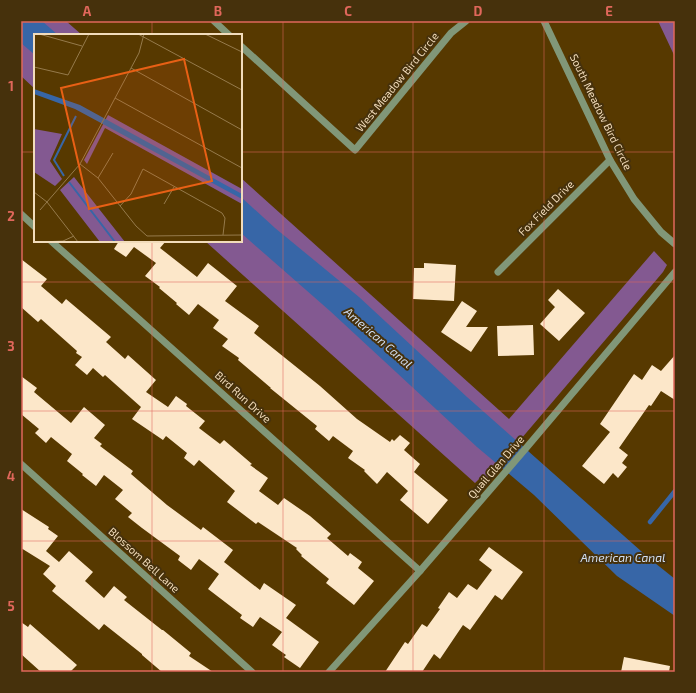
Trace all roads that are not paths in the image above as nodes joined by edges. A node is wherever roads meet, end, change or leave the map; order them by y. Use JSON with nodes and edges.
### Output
{"nodes":[{"id":1,"x":214,"y":21,"type":"edge"},
{"id":2,"x":466,"y":21,"type":"edge"},
{"id":3,"x":544,"y":21,"type":"edge"},
{"id":4,"x":228,"y":34,"type":"edge"},
{"id":5,"x":242,"y":47,"type":"edge"},
{"id":6,"x":610,"y":160,"type":"junction"},
{"id":7,"x":21,"y":214,"type":"edge"},
{"id":8,"x":34,"y":226,"type":"edge"},
{"id":9,"x":52,"y":242,"type":"edge"},
{"id":10,"x":675,"y":244,"type":"edge"},
{"id":11,"x":498,"y":272,"type":"dead end"},
{"id":12,"x":675,"y":272,"type":"edge"},
{"id":13,"x":21,"y":464,"type":"edge"},
{"id":14,"x":420,"y":571,"type":"junction"},
{"id":15,"x":252,"y":672,"type":"edge"},
{"id":16,"x":329,"y":672,"type":"edge"}],
"edges":[{"from":1,"to":4,"type":"street"},
{"from":2,"to":5,"type":"street","name":"West Meadow Bird Circle"},
{"from":3,"to":6,"type":"street","name":"South Meadow Bird Circle"},
{"from":6,"to":10,"type":"street","name":"South Meadow Bird Circle"},
{"from":6,"to":11,"type":"street","name":"Fox Field Drive"},
{"from":7,"to":8,"type":"street"},
{"from":9,"to":14,"type":"street","name":"Bird Run Drive"},
{"from":12,"to":14,"type":"street","name":"Quail Glen Drive"},
{"from":13,"to":15,"type":"street","name":"Blossom Bell Lane"},
{"from":14,"to":16,"type":"street","name":"Quail Glen Drive"}]}
